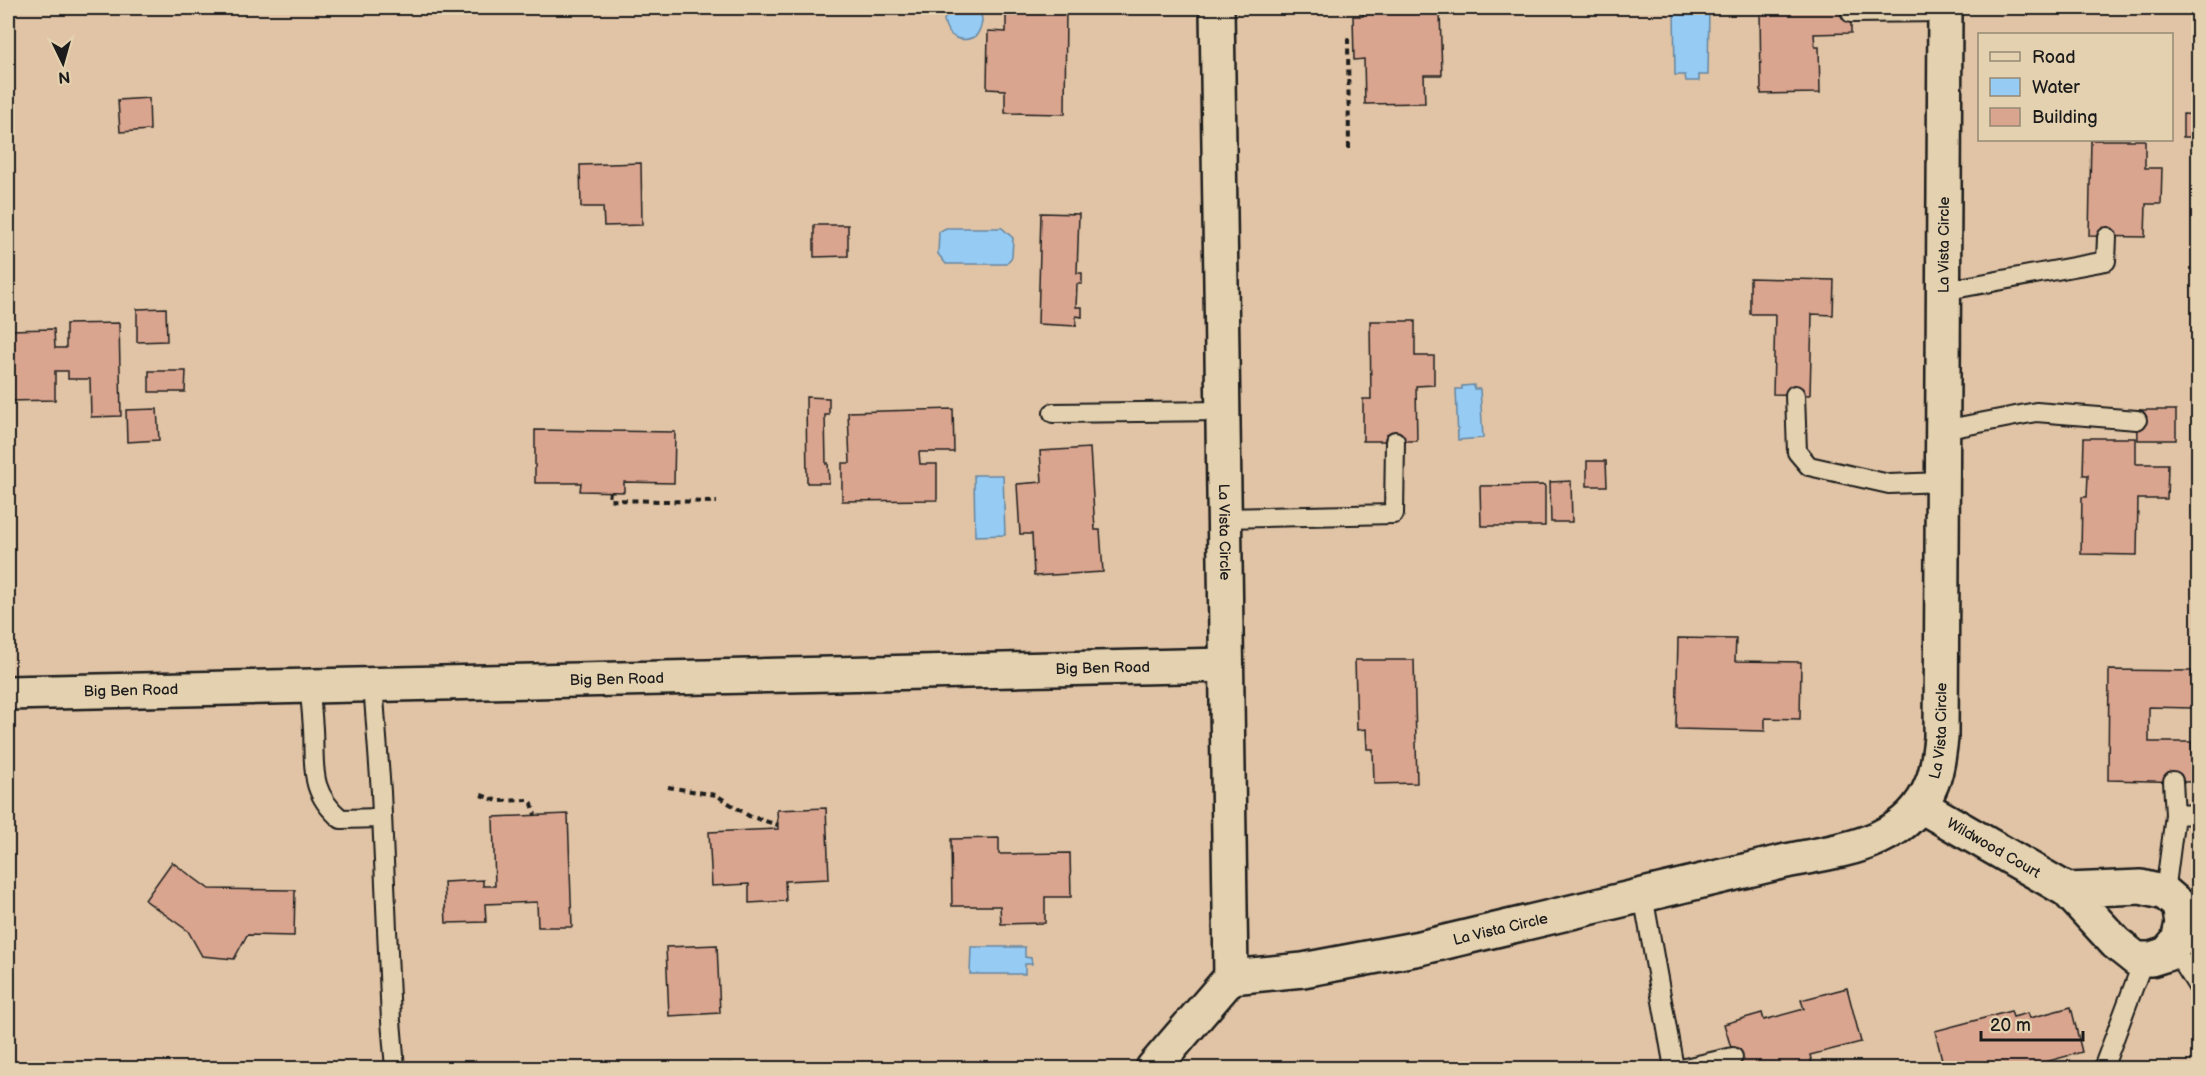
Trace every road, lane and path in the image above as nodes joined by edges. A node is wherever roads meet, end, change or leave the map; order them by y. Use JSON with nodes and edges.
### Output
{"nodes":[{"id":1,"x":1218,"y":8,"type":"edge"},
{"id":2,"x":1945,"y":10,"type":"edge"},
{"id":3,"x":1851,"y":13,"type":"dead end"},
{"id":4,"x":1354,"y":39,"type":"dead end"},
{"id":5,"x":1349,"y":149,"type":"dead end"},
{"id":6,"x":2107,"y":237,"type":"dead end"},
{"id":7,"x":1943,"y":291,"type":"junction"},
{"id":8,"x":1795,"y":395,"type":"dead end"},
{"id":9,"x":1223,"y":411,"type":"junction"},
{"id":10,"x":1053,"y":413,"type":"dead end"},
{"id":11,"x":2137,"y":420,"type":"dead end"},
{"id":12,"x":1943,"y":430,"type":"junction"},
{"id":13,"x":1395,"y":441,"type":"dead end"},
{"id":14,"x":1943,"y":482,"type":"junction"},
{"id":15,"x":610,"y":491,"type":"dead end"},
{"id":16,"x":717,"y":502,"type":"dead end"},
{"id":17,"x":1225,"y":518,"type":"junction"},
{"id":18,"x":1226,"y":665,"type":"junction"},
{"id":19,"x":374,"y":684,"type":"junction"},
{"id":20,"x":309,"y":686,"type":"junction"},
{"id":21,"x":8,"y":693,"type":"edge"},
{"id":22,"x":2173,"y":782,"type":"dead end"},
{"id":23,"x":668,"y":787,"type":"dead end"},
{"id":24,"x":481,"y":795,"type":"dead end"},
{"id":25,"x":1921,"y":806,"type":"junction"},
{"id":26,"x":2199,"y":814,"type":"edge"},
{"id":27,"x":535,"y":815,"type":"dead end"},
{"id":28,"x":2175,"y":815,"type":"junction"},
{"id":29,"x":382,"y":818,"type":"junction"},
{"id":30,"x":778,"y":825,"type":"dead end"},
{"id":31,"x":2067,"y":890,"type":"junction"},
{"id":32,"x":2165,"y":893,"type":"junction"},
{"id":33,"x":1643,"y":896,"type":"junction"},
{"id":34,"x":2158,"y":953,"type":"junction"},
{"id":35,"x":1231,"y":978,"type":"junction"},
{"id":36,"x":2199,"y":987,"type":"edge"},
{"id":37,"x":1733,"y":1057,"type":"dead end"},
{"id":38,"x":2105,"y":1064,"type":"dead end"},
{"id":39,"x":395,"y":1068,"type":"edge"},
{"id":40,"x":1153,"y":1068,"type":"edge"},
{"id":41,"x":1674,"y":1068,"type":"edge"},
{"id":42,"x":1685,"y":1068,"type":"edge"}],
"edges":[{"from":1,"to":9,"type":"street","name":"La Vista Circle"},
{"from":2,"to":3,"type":"lane"},
{"from":2,"to":7,"type":"street","name":"La Vista Circle"},
{"from":4,"to":5,"type":"path"},
{"from":6,"to":7,"type":"lane"},
{"from":7,"to":12,"type":"street","name":"La Vista Circle"},
{"from":8,"to":14,"type":"lane"},
{"from":9,"to":10,"type":"lane"},
{"from":9,"to":17,"type":"street","name":"La Vista Circle"},
{"from":11,"to":12,"type":"lane"},
{"from":12,"to":14,"type":"street","name":"La Vista Circle"},
{"from":13,"to":17,"type":"lane"},
{"from":14,"to":25,"type":"street","name":"La Vista Circle"},
{"from":15,"to":16,"type":"path"},
{"from":17,"to":18,"type":"street","name":"La Vista Circle"},
{"from":18,"to":19,"type":"street","name":"Big Ben Road"},
{"from":18,"to":35,"type":"street","name":"La Vista Circle"},
{"from":19,"to":20,"type":"street","name":"Big Ben Road"},
{"from":19,"to":29,"type":"lane"},
{"from":20,"to":21,"type":"street","name":"Big Ben Road"},
{"from":20,"to":29,"type":"lane"},
{"from":22,"to":28,"type":"lane"},
{"from":23,"to":30,"type":"path"},
{"from":24,"to":27,"type":"path"},
{"from":25,"to":31,"type":"street","name":"Wildwood Court"},
{"from":25,"to":33,"type":"street","name":"La Vista Circle"},
{"from":26,"to":28,"type":"lane"},
{"from":28,"to":32,"type":"lane"},
{"from":29,"to":39,"type":"lane"},
{"from":31,"to":32,"type":"street"},
{"from":31,"to":34,"type":"street","name":"Wildwood Court"},
{"from":32,"to":34,"type":"street"},
{"from":33,"to":35,"type":"street","name":"La Vista Circle"},
{"from":33,"to":41,"type":"lane"},
{"from":34,"to":36,"type":"lane"},
{"from":34,"to":38,"type":"lane"},
{"from":35,"to":40,"type":"street"},
{"from":37,"to":42,"type":"lane"}]}
